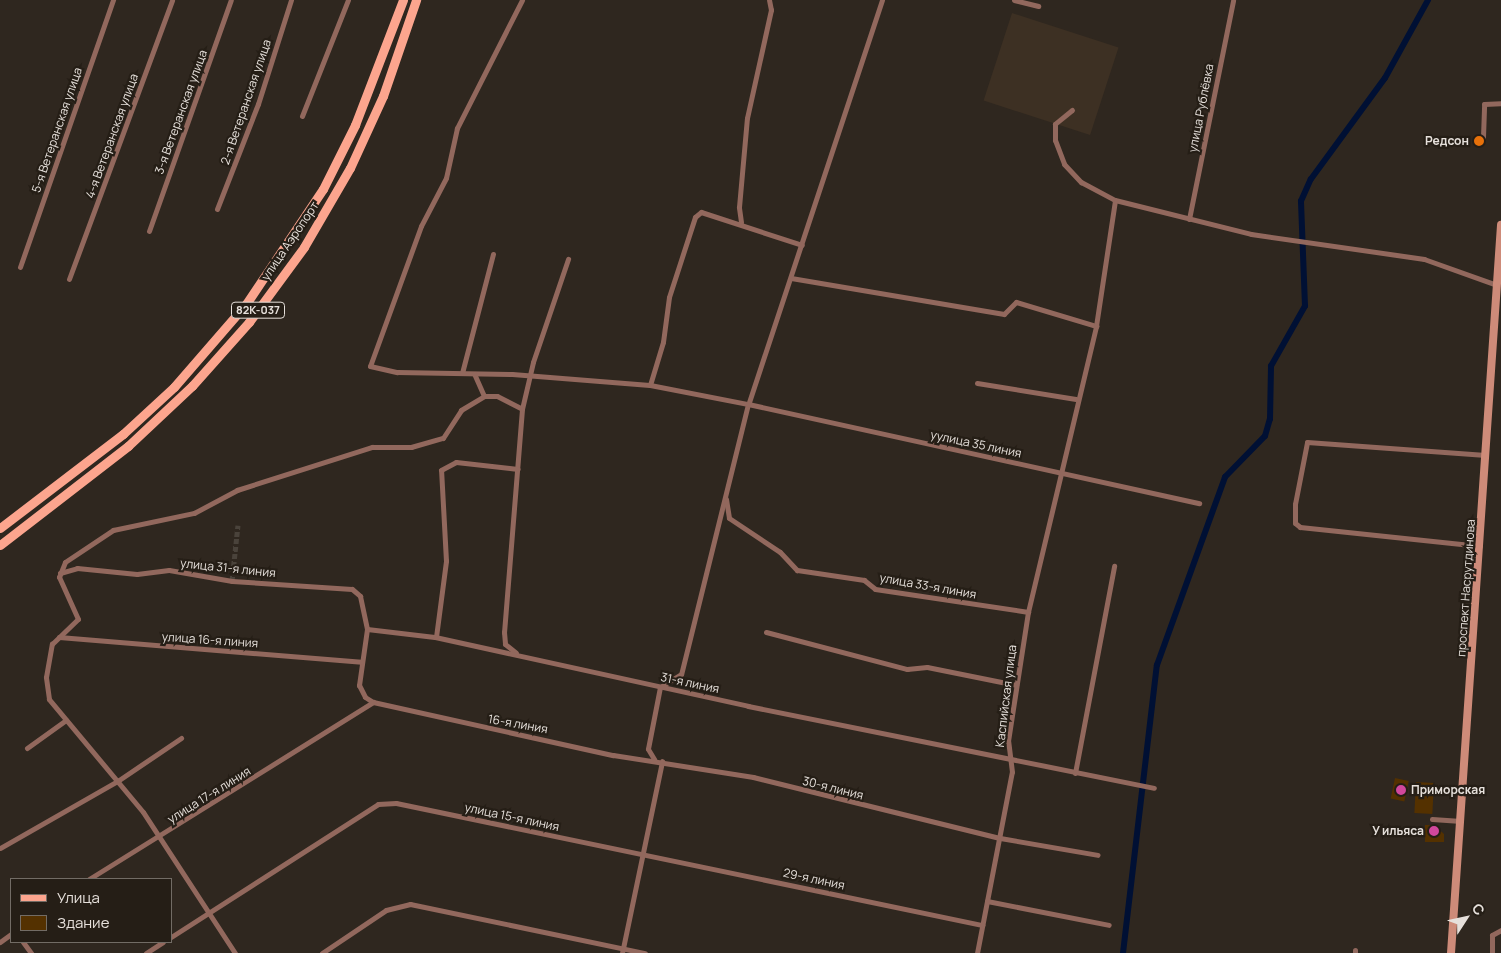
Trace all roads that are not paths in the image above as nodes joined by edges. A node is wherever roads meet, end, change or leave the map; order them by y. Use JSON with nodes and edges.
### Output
{"nodes":[{"id":1,"x":113,"y":0,"type":"edge"},
{"id":2,"x":172,"y":0,"type":"edge"},
{"id":3,"x":231,"y":0,"type":"edge"},
{"id":4,"x":291,"y":0,"type":"edge"},
{"id":5,"x":348,"y":0,"type":"edge"},
{"id":6,"x":403,"y":0,"type":"edge"},
{"id":7,"x":416,"y":0,"type":"edge"},
{"id":8,"x":522,"y":0,"type":"edge"},
{"id":9,"x":769,"y":0,"type":"edge"},
{"id":10,"x":882,"y":0,"type":"edge"},
{"id":11,"x":1014,"y":0,"type":"edge"},
{"id":12,"x":1233,"y":0,"type":"edge"},
{"id":13,"x":1038,"y":6,"type":"dead end"},
{"id":14,"x":1501,"y":103,"type":"edge"},
{"id":15,"x":1072,"y":110,"type":"dead end"},
{"id":16,"x":302,"y":116,"type":"dead end"},
{"id":17,"x":1484,"y":136,"type":"dead end"},
{"id":18,"x":1115,"y":200,"type":"junction"},
{"id":19,"x":217,"y":209,"type":"dead end"},
{"id":20,"x":1189,"y":219,"type":"junction"},
{"id":21,"x":741,"y":222,"type":"junction"},
{"id":22,"x":1501,"y":225,"type":"edge"},
{"id":23,"x":149,"y":231,"type":"dead end"},
{"id":24,"x":802,"y":245,"type":"junction"},
{"id":25,"x":494,"y":254,"type":"dead end"},
{"id":26,"x":568,"y":259,"type":"dead end"},
{"id":27,"x":20,"y":266,"type":"dead end"},
{"id":28,"x":791,"y":278,"type":"junction"},
{"id":29,"x":69,"y":279,"type":"dead end"},
{"id":30,"x":1497,"y":285,"type":"junction"},
{"id":31,"x":1096,"y":326,"type":"junction"},
{"id":32,"x":462,"y":373,"type":"junction"},
{"id":33,"x":474,"y":374,"type":"junction"},
{"id":34,"x":530,"y":378,"type":"junction"},
{"id":35,"x":977,"y":383,"type":"dead end"},
{"id":36,"x":650,"y":386,"type":"junction"},
{"id":37,"x":484,"y":396,"type":"junction"},
{"id":38,"x":1076,"y":399,"type":"junction"},
{"id":39,"x":748,"y":404,"type":"junction"},
{"id":40,"x":522,"y":409,"type":"junction"},
{"id":41,"x":1486,"y":455,"type":"junction"},
{"id":42,"x":518,"y":469,"type":"junction"},
{"id":43,"x":1058,"y":472,"type":"junction"},
{"id":44,"x":725,"y":494,"type":"junction"},
{"id":45,"x":1199,"y":504,"type":"dead end"},
{"id":46,"x":0,"y":528,"type":"edge"},
{"id":47,"x":0,"y":545,"type":"edge"},
{"id":48,"x":1481,"y":546,"type":"junction"},
{"id":49,"x":1114,"y":566,"type":"dead end"},
{"id":50,"x":60,"y":573,"type":"junction"},
{"id":51,"x":1028,"y":612,"type":"junction"},
{"id":52,"x":367,"y":629,"type":"junction"},
{"id":53,"x":766,"y":632,"type":"dead end"},
{"id":54,"x":58,"y":637,"type":"junction"},
{"id":55,"x":436,"y":637,"type":"junction"},
{"id":56,"x":521,"y":656,"type":"junction"},
{"id":57,"x":361,"y":662,"type":"junction"},
{"id":58,"x":1016,"y":686,"type":"junction"},
{"id":59,"x":660,"y":687,"type":"junction"},
{"id":60,"x":373,"y":702,"type":"junction"},
{"id":61,"x":66,"y":720,"type":"junction"},
{"id":62,"x":181,"y":738,"type":"dead end"},
{"id":63,"x":27,"y":748,"type":"dead end"},
{"id":64,"x":1009,"y":759,"type":"junction"},
{"id":65,"x":658,"y":760,"type":"junction"},
{"id":66,"x":1075,"y":773,"type":"junction"},
{"id":67,"x":119,"y":780,"type":"junction"},
{"id":68,"x":1154,"y":788,"type":"dead end"},
{"id":69,"x":1432,"y":819,"type":"dead end"},
{"id":70,"x":1462,"y":822,"type":"junction"},
{"id":71,"x":160,"y":838,"type":"junction"},
{"id":72,"x":1000,"y":838,"type":"junction"},
{"id":73,"x":0,"y":848,"type":"edge"},
{"id":74,"x":641,"y":855,"type":"junction"},
{"id":75,"x":1098,"y":855,"type":"dead end"},
{"id":76,"x":91,"y":878,"type":"edge"},
{"id":77,"x":987,"y":900,"type":"junction"},
{"id":78,"x":207,"y":913,"type":"junction"},
{"id":79,"x":982,"y":925,"type":"junction"},
{"id":80,"x":1109,"y":925,"type":"dead end"},
{"id":81,"x":1501,"y":930,"type":"edge"},
{"id":82,"x":172,"y":935,"type":"edge"},
{"id":83,"x":161,"y":943,"type":"edge"},
{"id":84,"x":622,"y":951,"type":"edge"},
{"id":85,"x":146,"y":953,"type":"edge"},
{"id":86,"x":235,"y":953,"type":"edge"},
{"id":87,"x":322,"y":953,"type":"edge"},
{"id":88,"x":646,"y":953,"type":"edge"},
{"id":89,"x":977,"y":953,"type":"edge"},
{"id":90,"x":1451,"y":953,"type":"edge"},
{"id":91,"x":1492,"y":953,"type":"edge"}],
"edges":[{"from":1,"to":27,"type":"street","name":"5-я Ветеранская улица"},
{"from":2,"to":29,"type":"street","name":"4-я Ветеранская улица"},
{"from":3,"to":23,"type":"street","name":"3-я Ветеранская улица"},
{"from":4,"to":19,"type":"street","name":"2-я Ветеранская улица"},
{"from":5,"to":16,"type":"street"},
{"from":6,"to":46,"type":"main road","name":"улица Аэропорт"},
{"from":7,"to":47,"type":"main road","name":"улица Аэропорт","number":"82К-037"},
{"from":8,"to":32,"type":"street","name":"уулица 35 линия"},
{"from":9,"to":21,"type":"street"},
{"from":10,"to":24,"type":"street"},
{"from":11,"to":13,"type":"street"},
{"from":12,"to":20,"type":"street","name":"улица Рублёвка"},
{"from":14,"to":17,"type":"street"},
{"from":15,"to":18,"type":"street"},
{"from":18,"to":20,"type":"street"},
{"from":18,"to":31,"type":"street","name":"Каспийская улица"},
{"from":20,"to":30,"type":"street"},
{"from":21,"to":24,"type":"street"},
{"from":21,"to":36,"type":"street"},
{"from":22,"to":30,"type":"main road","name":"проспект Насрутдинова"},
{"from":24,"to":28,"type":"street"},
{"from":25,"to":32,"type":"street"},
{"from":26,"to":34,"type":"street"},
{"from":28,"to":31,"type":"street"},
{"from":28,"to":39,"type":"street"},
{"from":30,"to":41,"type":"main road","name":"проспект Насрутдинова"},
{"from":31,"to":38,"type":"street","name":"Каспийская улица"},
{"from":32,"to":33,"type":"street","name":"уулица 35 линия"},
{"from":33,"to":34,"type":"street","name":"уулица 35 линия"},
{"from":33,"to":37,"type":"street"},
{"from":34,"to":36,"type":"street","name":"уулица 35 линия"},
{"from":34,"to":40,"type":"street"},
{"from":35,"to":38,"type":"street"},
{"from":36,"to":39,"type":"street","name":"уулица 35 линия"},
{"from":37,"to":40,"type":"street"},
{"from":37,"to":50,"type":"street"},
{"from":38,"to":43,"type":"street","name":"Каспийская улица"},
{"from":39,"to":43,"type":"street","name":"уулица 35 линия"},
{"from":39,"to":44,"type":"street"},
{"from":40,"to":42,"type":"street"},
{"from":41,"to":48,"type":"main road","name":"проспект Насрутдинова"},
{"from":41,"to":48,"type":"street"},
{"from":42,"to":55,"type":"street"},
{"from":42,"to":56,"type":"street"},
{"from":43,"to":45,"type":"street","name":"уулица 35 линия"},
{"from":43,"to":51,"type":"street","name":"Каспийская улица"},
{"from":44,"to":51,"type":"street","name":"улица 33-я линия"},
{"from":44,"to":59,"type":"street"},
{"from":48,"to":70,"type":"main road","name":"проспект Насрутдинова"},
{"from":49,"to":66,"type":"street"},
{"from":50,"to":52,"type":"street","name":"улица 31-я линия"},
{"from":50,"to":54,"type":"street"},
{"from":51,"to":58,"type":"street","name":"Каспийская улица"},
{"from":52,"to":55,"type":"street","name":"31-я линия"},
{"from":52,"to":57,"type":"street"},
{"from":53,"to":58,"type":"street"},
{"from":54,"to":57,"type":"street","name":"улица 16-я линия"},
{"from":54,"to":61,"type":"street","name":"улица 17-я линия"},
{"from":55,"to":56,"type":"street","name":"31-я линия"},
{"from":56,"to":59,"type":"street","name":"31-я линия"},
{"from":57,"to":60,"type":"street"},
{"from":58,"to":64,"type":"street","name":"Каспийская улица"},
{"from":59,"to":64,"type":"street","name":"31-я линия"},
{"from":59,"to":65,"type":"street"},
{"from":60,"to":65,"type":"street","name":"16-я линия"},
{"from":60,"to":71,"type":"street","name":"улица 17-я линия"},
{"from":61,"to":63,"type":"street"},
{"from":61,"to":67,"type":"street","name":"улица 17-я линия"},
{"from":62,"to":67,"type":"street"},
{"from":64,"to":66,"type":"street","name":"31-я линия"},
{"from":64,"to":72,"type":"street","name":"Каспийская улица"},
{"from":65,"to":72,"type":"street","name":"30-я линия"},
{"from":65,"to":74,"type":"street"},
{"from":66,"to":68,"type":"street","name":"31-я линия"},
{"from":67,"to":71,"type":"street","name":"улица 17-я линия"},
{"from":67,"to":73,"type":"street"},
{"from":69,"to":70,"type":"street"},
{"from":70,"to":90,"type":"main road","name":"проспект Насрутдинова"},
{"from":71,"to":76,"type":"street"},
{"from":71,"to":78,"type":"street"},
{"from":72,"to":75,"type":"street","name":"30-я линия"},
{"from":72,"to":77,"type":"street","name":"Каспийская улица"},
{"from":74,"to":78,"type":"street","name":"улица 15-я линия"},
{"from":74,"to":79,"type":"street","name":"29-я линия"},
{"from":74,"to":84,"type":"street"},
{"from":77,"to":79,"type":"street","name":"Каспийская улица"},
{"from":77,"to":80,"type":"street"},
{"from":78,"to":82,"type":"street"},
{"from":78,"to":86,"type":"street"},
{"from":79,"to":89,"type":"street","name":"Каспийская улица"},
{"from":81,"to":91,"type":"street"},
{"from":83,"to":85,"type":"street"},
{"from":84,"to":87,"type":"street"},
{"from":84,"to":88,"type":"street"}]}
